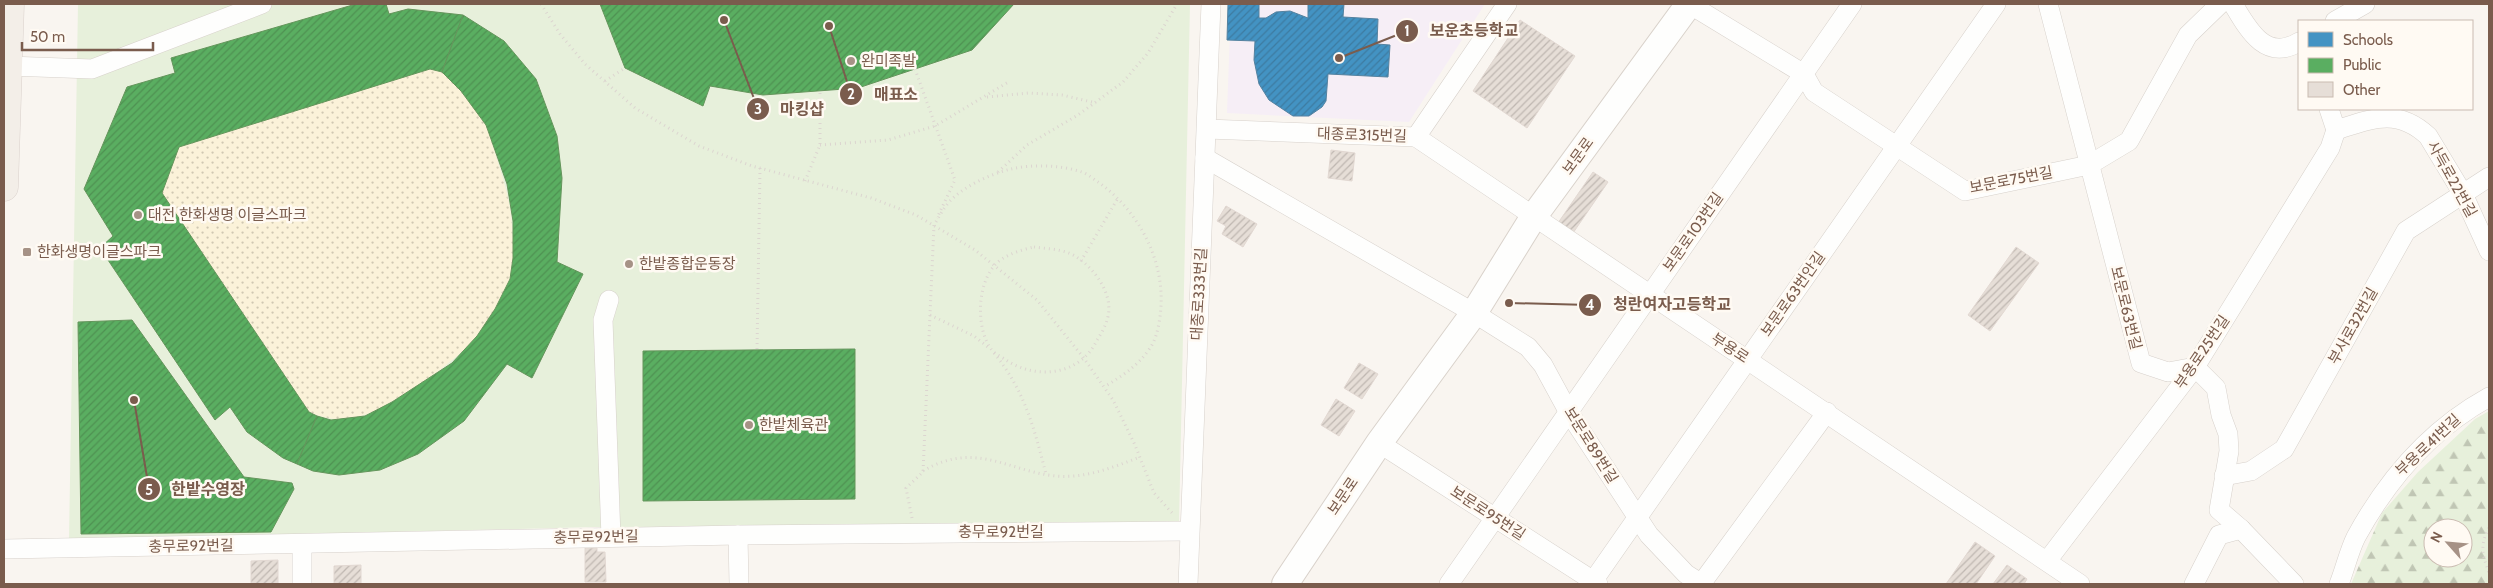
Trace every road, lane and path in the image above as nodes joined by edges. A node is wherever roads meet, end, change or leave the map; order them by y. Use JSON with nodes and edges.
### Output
{"nodes":[{"id":1,"x":10,"y":4,"type":"edge"},
{"id":2,"x":262,"y":4,"type":"edge"},
{"id":3,"x":542,"y":4,"type":"edge"},
{"id":4,"x":1177,"y":4,"type":"edge"},
{"id":5,"x":1211,"y":4,"type":"edge"},
{"id":6,"x":1507,"y":4,"type":"edge"},
{"id":7,"x":1689,"y":4,"type":"edge"},
{"id":8,"x":1852,"y":4,"type":"edge"},
{"id":9,"x":1996,"y":4,"type":"edge"},
{"id":10,"x":2048,"y":4,"type":"edge"},
{"id":11,"x":2220,"y":4,"type":"edge"},
{"id":12,"x":2233,"y":4,"type":"edge"},
{"id":13,"x":2365,"y":4,"type":"edge"},
{"id":14,"x":2337,"y":20,"type":"edge"},
{"id":15,"x":2296,"y":50,"type":"edge"},
{"id":16,"x":8,"y":66,"type":"junction"},
{"id":17,"x":625,"y":68,"type":"dead end"},
{"id":18,"x":915,"y":69,"type":"dead end"},
{"id":19,"x":1804,"y":74,"type":"junction"},
{"id":20,"x":1010,"y":81,"type":"dead end"},
{"id":21,"x":605,"y":82,"type":"junction"},
{"id":22,"x":820,"y":90,"type":"dead end"},
{"id":23,"x":983,"y":98,"type":"junction"},
{"id":24,"x":1096,"y":103,"type":"junction"},
{"id":25,"x":2330,"y":110,"type":"edge"},
{"id":26,"x":935,"y":126,"type":"junction"},
{"id":27,"x":1207,"y":129,"type":"junction"},
{"id":28,"x":2336,"y":130,"type":"junction"},
{"id":29,"x":1416,"y":137,"type":"junction"},
{"id":30,"x":4,"y":144,"type":"edge"},
{"id":31,"x":820,"y":145,"type":"junction"},
{"id":32,"x":1896,"y":146,"type":"junction"},
{"id":33,"x":1205,"y":158,"type":"junction"},
{"id":34,"x":2089,"y":165,"type":"junction"},
{"id":35,"x":760,"y":168,"type":"junction"},
{"id":36,"x":997,"y":172,"type":"junction"},
{"id":37,"x":2489,"y":177,"type":"edge"},
{"id":38,"x":806,"y":181,"type":"junction"},
{"id":39,"x":4,"y":187,"type":"edge"},
{"id":40,"x":2463,"y":194,"type":"junction"},
{"id":41,"x":1118,"y":198,"type":"junction"},
{"id":42,"x":1534,"y":216,"type":"junction"},
{"id":43,"x":934,"y":225,"type":"junction"},
{"id":44,"x":2489,"y":251,"type":"edge"},
{"id":45,"x":1081,"y":261,"type":"junction"},
{"id":46,"x":994,"y":266,"type":"junction"},
{"id":47,"x":1649,"y":294,"type":"junction"},
{"id":48,"x":609,"y":300,"type":"dead end"},
{"id":49,"x":1474,"y":313,"type":"junction"},
{"id":50,"x":930,"y":316,"type":"junction"},
{"id":51,"x":757,"y":349,"type":"dead end"},
{"id":52,"x":992,"y":350,"type":"junction"},
{"id":53,"x":1084,"y":357,"type":"junction"},
{"id":54,"x":1747,"y":359,"type":"junction"},
{"id":55,"x":2195,"y":367,"type":"junction"},
{"id":56,"x":1104,"y":387,"type":"junction"},
{"id":57,"x":2489,"y":397,"type":"edge"},
{"id":58,"x":1568,"y":411,"type":"junction"},
{"id":59,"x":1826,"y":412,"type":"junction"},
{"id":60,"x":1379,"y":443,"type":"junction"},
{"id":61,"x":1140,"y":457,"type":"junction"},
{"id":62,"x":923,"y":472,"type":"junction"},
{"id":63,"x":1046,"y":475,"type":"junction"},
{"id":64,"x":2224,"y":476,"type":"junction"},
{"id":65,"x":1495,"y":518,"type":"junction"},
{"id":66,"x":1638,"y":518,"type":"junction"},
{"id":67,"x":2489,"y":528,"type":"edge"},
{"id":68,"x":2241,"y":529,"type":"junction"},
{"id":69,"x":1188,"y":531,"type":"junction"},
{"id":70,"x":915,"y":533,"type":"junction"},
{"id":71,"x":738,"y":534,"type":"junction"},
{"id":72,"x":611,"y":537,"type":"junction"},
{"id":73,"x":302,"y":544,"type":"junction"},
{"id":74,"x":4,"y":549,"type":"edge"},
{"id":75,"x":2048,"y":561,"type":"junction"},
{"id":76,"x":2489,"y":573,"type":"edge"},
{"id":77,"x":1594,"y":583,"type":"edge"},
{"id":78,"x":302,"y":584,"type":"edge"},
{"id":79,"x":739,"y":584,"type":"edge"},
{"id":80,"x":1188,"y":584,"type":"edge"},
{"id":81,"x":1285,"y":584,"type":"edge"},
{"id":82,"x":1449,"y":584,"type":"edge"},
{"id":83,"x":1702,"y":584,"type":"edge"},
{"id":84,"x":2080,"y":584,"type":"edge"},
{"id":85,"x":2194,"y":584,"type":"edge"},
{"id":86,"x":2294,"y":584,"type":"edge"},
{"id":87,"x":2339,"y":584,"type":"edge"}],
"edges":[{"from":1,"to":16,"type":"main road"},
{"from":2,"to":16,"type":"street"},
{"from":3,"to":21,"type":"path"},
{"from":4,"to":24,"type":"path"},
{"from":5,"to":27,"type":"street","name":"대종로333번길"},
{"from":6,"to":29,"type":"street","name":"대종로315번길"},
{"from":7,"to":19,"type":"street","name":"보문로75번길"},
{"from":7,"to":42,"type":"main road","name":"보문로"},
{"from":8,"to":19,"type":"street","name":"보문로103번길"},
{"from":9,"to":32,"type":"street","name":"보문로63번안길"},
{"from":10,"to":34,"type":"street","name":"보문로63번길"},
{"from":11,"to":34,"type":"street","name":"보문로75번길"},
{"from":12,"to":15,"type":"street"},
{"from":13,"to":14,"type":"street"},
{"from":16,"to":30,"type":"main road"},
{"from":17,"to":21,"type":"path"},
{"from":18,"to":26,"type":"path"},
{"from":19,"to":32,"type":"street","name":"보문로75번길"},
{"from":19,"to":47,"type":"street","name":"보문로103번길"},
{"from":20,"to":23,"type":"path"},
{"from":21,"to":35,"type":"path"},
{"from":22,"to":31,"type":"path"},
{"from":23,"to":24,"type":"path"},
{"from":23,"to":26,"type":"path"},
{"from":24,"to":36,"type":"path"},
{"from":25,"to":28,"type":"street"},
{"from":26,"to":31,"type":"path"},
{"from":26,"to":43,"type":"path"},
{"from":27,"to":29,"type":"street","name":"대종로315번길"},
{"from":27,"to":33,"type":"street","name":"대종로333번길"},
{"from":28,"to":40,"type":"street","name":"사득로22번길"},
{"from":28,"to":55,"type":"street","name":"부용로25번길"},
{"from":29,"to":42,"type":"street","name":"부용로"},
{"from":30,"to":39,"type":"main road"},
{"from":31,"to":38,"type":"path"},
{"from":32,"to":34,"type":"street","name":"보문로75번길"},
{"from":32,"to":54,"type":"street","name":"보문로63번안길"},
{"from":33,"to":49,"type":"street"},
{"from":33,"to":69,"type":"street","name":"대종로333번길"},
{"from":34,"to":55,"type":"street","name":"보문로63번길"},
{"from":35,"to":38,"type":"path"},
{"from":35,"to":51,"type":"path"},
{"from":36,"to":41,"type":"path"},
{"from":36,"to":43,"type":"path"},
{"from":37,"to":40,"type":"street","name":"부사로32번길"},
{"from":38,"to":43,"type":"path"},
{"from":40,"to":44,"type":"street","name":"사득로22번길"},
{"from":40,"to":64,"type":"street","name":"부사로32번길"},
{"from":41,"to":45,"type":"path"},
{"from":41,"to":56,"type":"path"},
{"from":42,"to":47,"type":"street","name":"부용로"},
{"from":42,"to":49,"type":"main road","name":"보문로"},
{"from":43,"to":46,"type":"path"},
{"from":43,"to":50,"type":"path"},
{"from":45,"to":46,"type":"path"},
{"from":45,"to":53,"type":"path"},
{"from":46,"to":52,"type":"path"},
{"from":46,"to":53,"type":"path"},
{"from":47,"to":54,"type":"street","name":"부용로"},
{"from":47,"to":58,"type":"street","name":"보문로103번길"},
{"from":48,"to":72,"type":"street"},
{"from":49,"to":58,"type":"street","name":"보문로89번길"},
{"from":49,"to":60,"type":"main road","name":"보문로"},
{"from":50,"to":52,"type":"path"},
{"from":50,"to":62,"type":"path"},
{"from":52,"to":53,"type":"path"},
{"from":52,"to":63,"type":"path"},
{"from":53,"to":56,"type":"path"},
{"from":54,"to":59,"type":"street","name":"부용로"},
{"from":54,"to":66,"type":"street","name":"보문로63번안길"},
{"from":55,"to":64,"type":"street"},
{"from":55,"to":75,"type":"street","name":"부용로25번길"},
{"from":56,"to":61,"type":"path"},
{"from":57,"to":87,"type":"street","name":"부용로41번길"},
{"from":58,"to":65,"type":"street","name":"보문로103번길"},
{"from":58,"to":66,"type":"street","name":"보문로89번길"},
{"from":59,"to":75,"type":"street","name":"부용로"},
{"from":59,"to":83,"type":"street"},
{"from":60,"to":65,"type":"street","name":"보문로95번길"},
{"from":60,"to":81,"type":"main road","name":"보문로"},
{"from":61,"to":63,"type":"path"},
{"from":61,"to":69,"type":"path"},
{"from":62,"to":63,"type":"path"},
{"from":62,"to":70,"type":"path"},
{"from":64,"to":68,"type":"street"},
{"from":65,"to":77,"type":"street","name":"보문로95번길"},
{"from":65,"to":82,"type":"street","name":"보문로103번길"},
{"from":66,"to":77,"type":"street","name":"보문로63번안길"},
{"from":66,"to":83,"type":"street","name":"보문로89번길"},
{"from":67,"to":76,"type":"path"},
{"from":68,"to":85,"type":"street"},
{"from":68,"to":86,"type":"street"},
{"from":69,"to":70,"type":"street","name":"충무로92번길"},
{"from":69,"to":80,"type":"street","name":"대종로333번길"},
{"from":70,"to":71,"type":"street","name":"충무로92번길"},
{"from":71,"to":72,"type":"street","name":"충무로92번길"},
{"from":71,"to":79,"type":"street"},
{"from":72,"to":73,"type":"street","name":"충무로92번길"},
{"from":73,"to":74,"type":"street","name":"충무로92번길"},
{"from":73,"to":78,"type":"street"},
{"from":75,"to":84,"type":"street","name":"부용로"}]}
